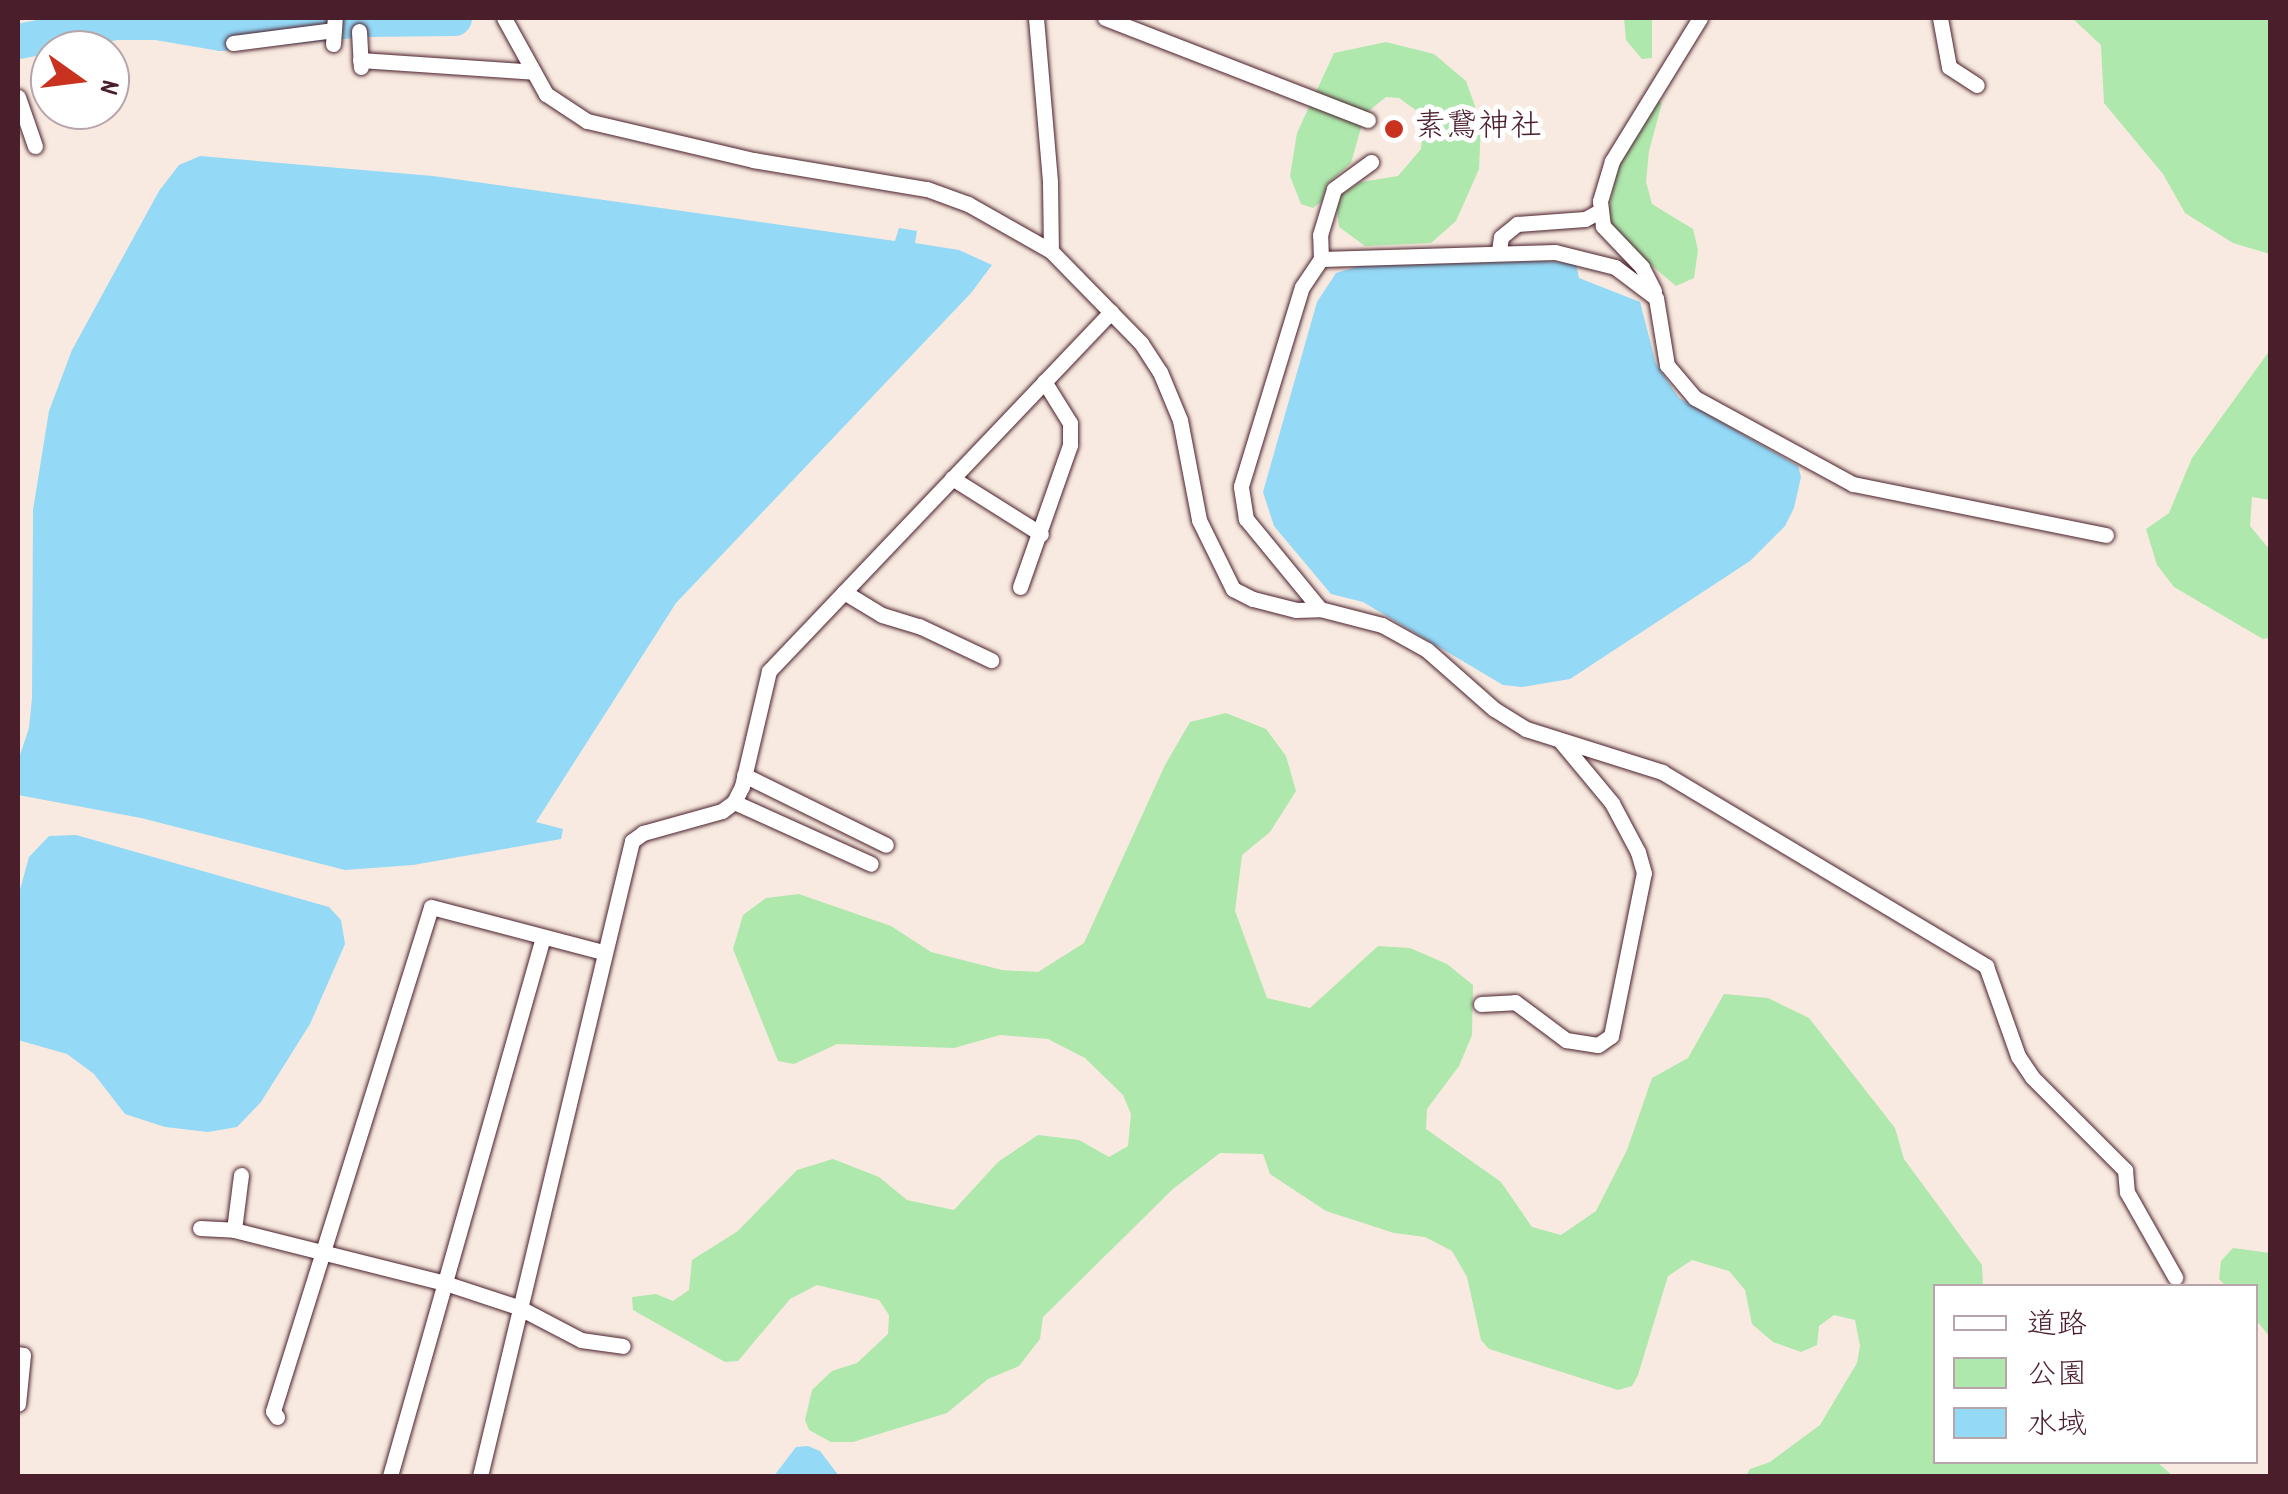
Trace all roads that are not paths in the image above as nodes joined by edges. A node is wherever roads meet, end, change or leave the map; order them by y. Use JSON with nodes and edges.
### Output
{"nodes":[{"id":1,"x":504,"y":18,"type":"edge"},
{"id":2,"x":1036,"y":18,"type":"edge"},
{"id":3,"x":1105,"y":18,"type":"edge"},
{"id":4,"x":1700,"y":18,"type":"edge"},
{"id":5,"x":1940,"y":18,"type":"edge"},
{"id":6,"x":334,"y":30,"type":"edge"},
{"id":7,"x":359,"y":32,"type":"dead end"},
{"id":8,"x":232,"y":43,"type":"dead end"},
{"id":9,"x":534,"y":72,"type":"junction"},
{"id":10,"x":1976,"y":85,"type":"dead end"},
{"id":11,"x":18,"y":97,"type":"edge"},
{"id":12,"x":1368,"y":120,"type":"dead end"},
{"id":13,"x":35,"y":146,"type":"dead end"},
{"id":14,"x":1371,"y":162,"type":"dead end"},
{"id":15,"x":1598,"y":212,"type":"junction"},
{"id":16,"x":1499,"y":250,"type":"junction"},
{"id":17,"x":1051,"y":252,"type":"junction"},
{"id":18,"x":1322,"y":258,"type":"junction"},
{"id":19,"x":1656,"y":298,"type":"junction"},
{"id":20,"x":1111,"y":312,"type":"junction"},
{"id":21,"x":1044,"y":381,"type":"junction"},
{"id":22,"x":952,"y":478,"type":"junction"},
{"id":23,"x":1041,"y":534,"type":"junction"},
{"id":24,"x":2106,"y":535,"type":"dead end"},
{"id":25,"x":1020,"y":587,"type":"dead end"},
{"id":26,"x":844,"y":592,"type":"junction"},
{"id":27,"x":1320,"y":609,"type":"junction"},
{"id":28,"x":990,"y":660,"type":"dead end"},
{"id":29,"x":1562,"y":744,"type":"junction"},
{"id":30,"x":744,"y":775,"type":"junction"},
{"id":31,"x":734,"y":802,"type":"junction"},
{"id":32,"x":886,"y":845,"type":"dead end"},
{"id":33,"x":871,"y":864,"type":"dead end"},
{"id":34,"x":543,"y":938,"type":"junction"},
{"id":35,"x":602,"y":952,"type":"junction"},
{"id":36,"x":1480,"y":1004,"type":"dead end"},
{"id":37,"x":241,"y":1176,"type":"dead end"},
{"id":38,"x":200,"y":1228,"type":"dead end"},
{"id":39,"x":234,"y":1230,"type":"junction"},
{"id":40,"x":322,"y":1251,"type":"junction"},
{"id":41,"x":2175,"y":1277,"type":"dead end"},
{"id":42,"x":445,"y":1283,"type":"junction"},
{"id":43,"x":518,"y":1307,"type":"junction"},
{"id":44,"x":623,"y":1346,"type":"dead end"},
{"id":45,"x":18,"y":1354,"type":"edge"},
{"id":46,"x":18,"y":1404,"type":"edge"},
{"id":47,"x":277,"y":1417,"type":"dead end"},
{"id":48,"x":390,"y":1476,"type":"edge"},
{"id":49,"x":480,"y":1476,"type":"edge"}],
"edges":[{"from":1,"to":9,"type":"street"},
{"from":2,"to":17,"type":"street"},
{"from":3,"to":12,"type":"street"},
{"from":4,"to":15,"type":"street"},
{"from":5,"to":10,"type":"street"},
{"from":6,"to":8,"type":"street"},
{"from":7,"to":9,"type":"street"},
{"from":9,"to":17,"type":"street"},
{"from":11,"to":13,"type":"street"},
{"from":14,"to":18,"type":"street"},
{"from":15,"to":16,"type":"street"},
{"from":15,"to":19,"type":"street"},
{"from":16,"to":18,"type":"street"},
{"from":16,"to":19,"type":"street"},
{"from":17,"to":20,"type":"street"},
{"from":18,"to":27,"type":"street"},
{"from":19,"to":24,"type":"street"},
{"from":20,"to":21,"type":"street"},
{"from":20,"to":27,"type":"street"},
{"from":21,"to":22,"type":"street"},
{"from":21,"to":23,"type":"street"},
{"from":22,"to":23,"type":"street"},
{"from":22,"to":26,"type":"street"},
{"from":23,"to":25,"type":"street"},
{"from":26,"to":28,"type":"street"},
{"from":26,"to":30,"type":"street"},
{"from":27,"to":29,"type":"street"},
{"from":29,"to":36,"type":"street"},
{"from":29,"to":41,"type":"street"},
{"from":30,"to":31,"type":"street"},
{"from":30,"to":32,"type":"street"},
{"from":31,"to":33,"type":"street"},
{"from":31,"to":35,"type":"street"},
{"from":34,"to":35,"type":"street"},
{"from":34,"to":40,"type":"street"},
{"from":34,"to":42,"type":"street"},
{"from":35,"to":43,"type":"street"},
{"from":37,"to":39,"type":"street"},
{"from":38,"to":39,"type":"street"},
{"from":39,"to":40,"type":"street"},
{"from":40,"to":42,"type":"street"},
{"from":40,"to":47,"type":"street"},
{"from":42,"to":43,"type":"street"},
{"from":42,"to":48,"type":"street"},
{"from":43,"to":44,"type":"street"},
{"from":43,"to":49,"type":"street"},
{"from":45,"to":46,"type":"street"}]}
